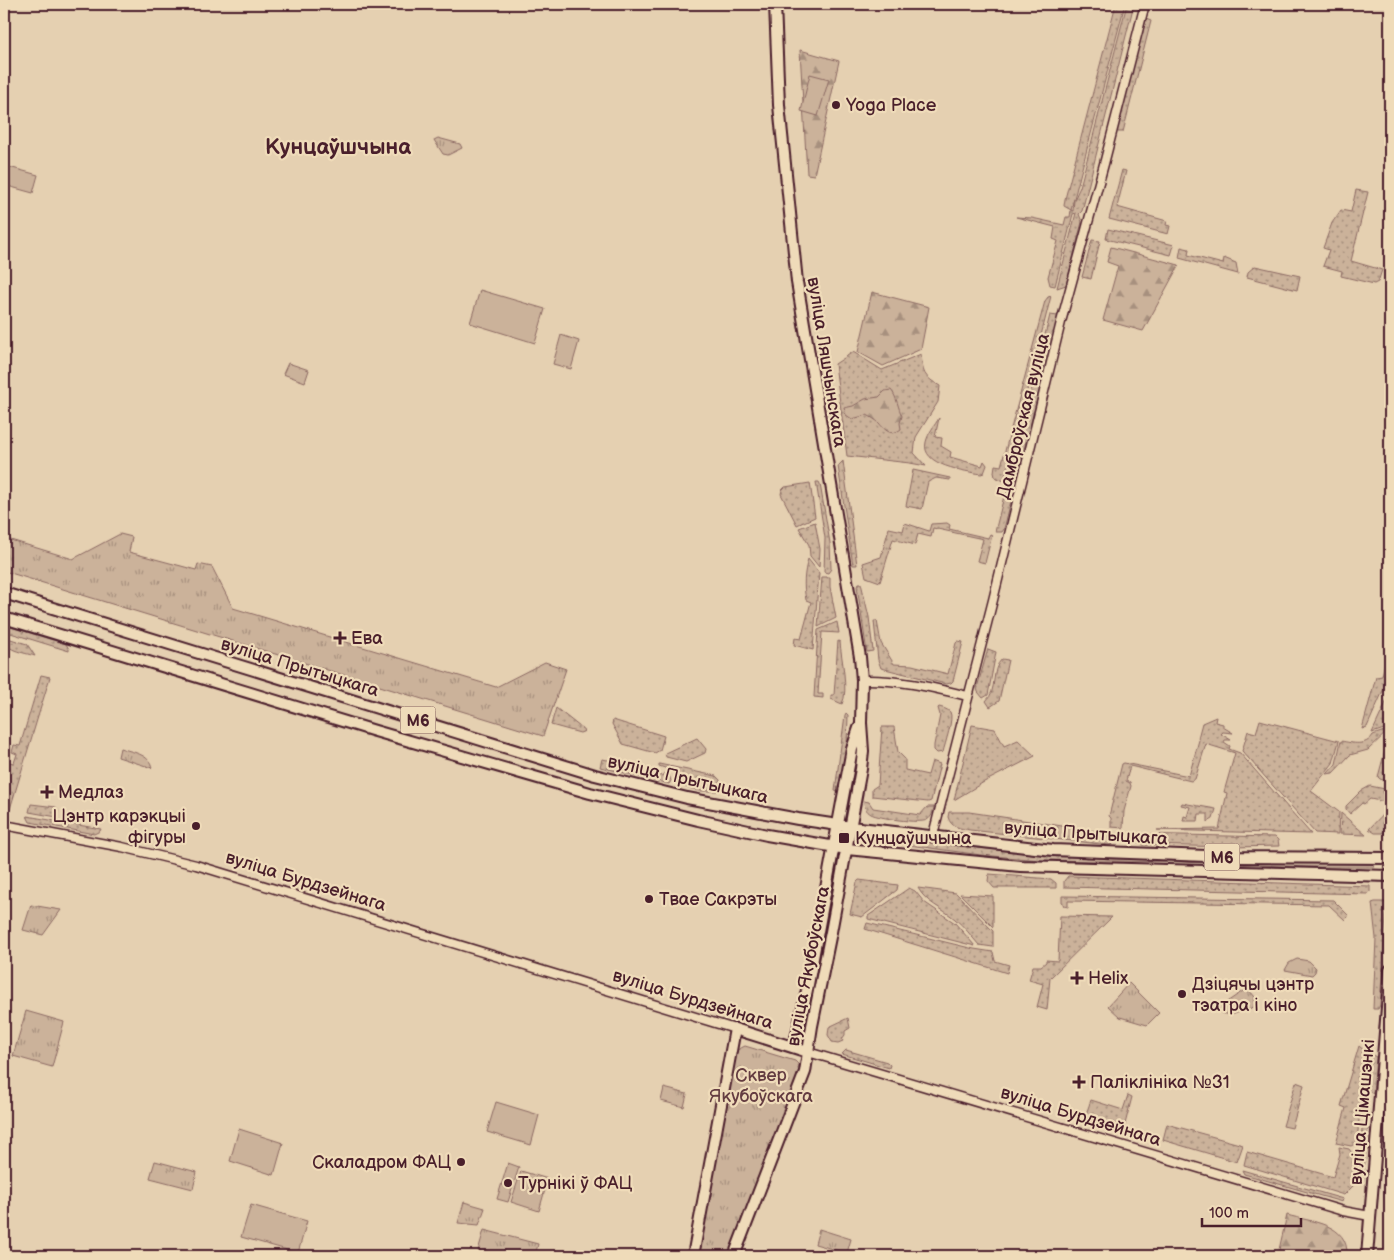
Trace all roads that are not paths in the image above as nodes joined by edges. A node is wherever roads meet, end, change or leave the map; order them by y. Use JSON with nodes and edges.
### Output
{"nodes":[{"id":1,"x":775,"y":4,"type":"edge"},
{"id":2,"x":1146,"y":4,"type":"edge"},
{"id":3,"x":4,"y":593,"type":"edge"},
{"id":4,"x":4,"y":618,"type":"edge"},
{"id":5,"x":862,"y":680,"type":"junction"},
{"id":6,"x":968,"y":696,"type":"junction"},
{"id":7,"x":861,"y":722,"type":"junction"},
{"id":8,"x":4,"y":825,"type":"edge"},
{"id":9,"x":839,"y":825,"type":"junction"},
{"id":10,"x":851,"y":827,"type":"junction"},
{"id":11,"x":933,"y":836,"type":"junction"},
{"id":12,"x":835,"y":847,"type":"junction"},
{"id":13,"x":847,"y":849,"type":"junction"},
{"id":14,"x":1390,"y":858,"type":"edge"},
{"id":15,"x":1390,"y":876,"type":"edge"},
{"id":16,"x":1390,"y":970,"type":"edge"},
{"id":17,"x":735,"y":1029,"type":"junction"},
{"id":18,"x":794,"y":1047,"type":"junction"},
{"id":19,"x":808,"y":1052,"type":"junction"},
{"id":20,"x":1370,"y":1216,"type":"junction"},
{"id":21,"x":693,"y":1256,"type":"edge"},
{"id":22,"x":734,"y":1256,"type":"edge"},
{"id":23,"x":1367,"y":1256,"type":"edge"}],
"edges":[{"from":1,"to":5,"type":"main road","name":"вуліца Ляшчынскага"},
{"from":2,"to":6,"type":"street","name":"Дамброўская вуліца"},
{"from":3,"to":9,"type":"main road","name":"вуліца Прытыцкага","number":"М6"},
{"from":4,"to":12,"type":"main road","name":"вуліца Прытыцкага","number":"М6"},
{"from":5,"to":6,"type":"street"},
{"from":5,"to":7,"type":"main road","name":"вуліца Ляшчынскага"},
{"from":6,"to":11,"type":"street","name":"Дамброўская вуліца"},
{"from":7,"to":9,"type":"main road","name":"вуліца Ляшчынскага"},
{"from":7,"to":10,"type":"main road","name":"вуліца Ляшчынскага"},
{"from":8,"to":17,"type":"street","name":"вуліца Бурдзейнага"},
{"from":9,"to":10,"type":"main road","name":"вуліца Прытыцкага","number":"М6"},
{"from":9,"to":12,"type":"main road","name":"вуліца Ляшчынскага"},
{"from":10,"to":11,"type":"main road","name":"вуліца Прытыцкага","number":"М6"},
{"from":10,"to":13,"type":"main road","name":"вуліца Ляшчынскага"},
{"from":11,"to":14,"type":"main road","name":"вуліца Прытыцкага","number":"М6"},
{"from":12,"to":13,"type":"main road","name":"вуліца Прытыцкага","number":"М6"},
{"from":12,"to":18,"type":"main road","name":"вуліца Якубоўскага"},
{"from":13,"to":15,"type":"main road","name":"вуліца Прытыцкага","number":"М6"},
{"from":13,"to":19,"type":"main road","name":"вуліца Якубоўскага"},
{"from":16,"to":20,"type":"main road","name":"вуліца Цімашэнкі"},
{"from":17,"to":18,"type":"main road","name":"вуліца Бурдзейнага"},
{"from":17,"to":21,"type":"main road"},
{"from":18,"to":19,"type":"main road","name":"вуліца Бурдзейнага"},
{"from":19,"to":20,"type":"street","name":"вуліца Бурдзейнага"},
{"from":19,"to":22,"type":"main road","name":"вуліца Якубоўскага"},
{"from":20,"to":23,"type":"main road","name":"вуліца Цімашэнкі"}]}
